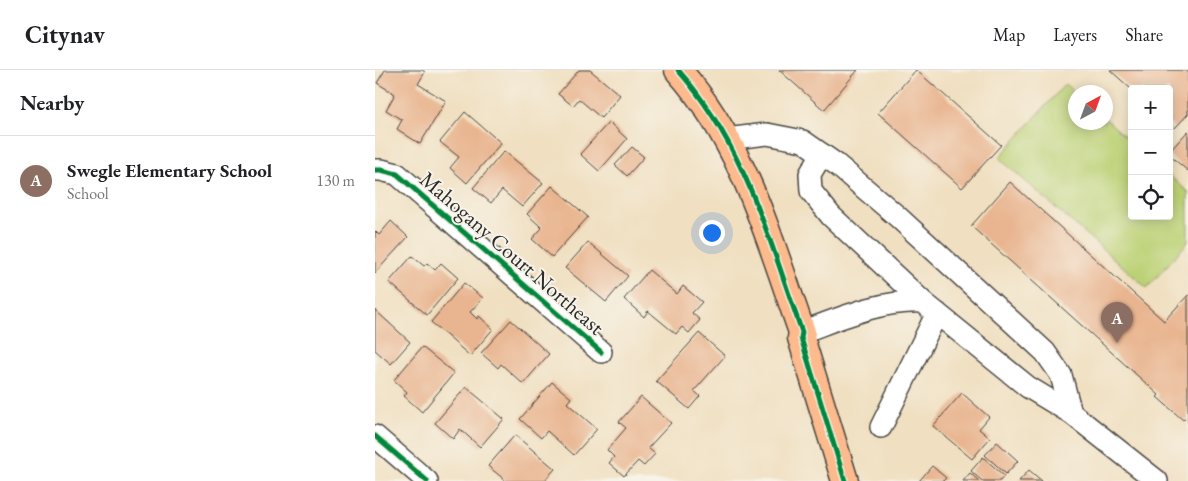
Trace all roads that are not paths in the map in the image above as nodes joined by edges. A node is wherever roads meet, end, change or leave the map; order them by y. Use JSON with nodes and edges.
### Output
{"nodes":[{"id":1,"x":678,"y":70,"type":"edge"},
{"id":2,"x":726,"y":139,"type":"junction"},
{"id":3,"x":822,"y":154,"type":"junction"},
{"id":4,"x":375,"y":170,"type":"edge"},
{"id":5,"x":930,"y":308,"type":"junction"},
{"id":6,"x":802,"y":332,"type":"junction"},
{"id":7,"x":601,"y":352,"type":"dead end"},
{"id":8,"x":1071,"y":413,"type":"junction"},
{"id":9,"x":881,"y":426,"type":"dead end"},
{"id":10,"x":375,"y":436,"type":"edge"},
{"id":11,"x":427,"y":481,"type":"edge"},
{"id":12,"x":845,"y":481,"type":"edge"},
{"id":13,"x":1157,"y":481,"type":"edge"}],
"edges":[{"from":1,"to":2,"type":"main road"},
{"from":2,"to":3,"type":"street"},
{"from":2,"to":6,"type":"main road"},
{"from":3,"to":5,"type":"street"},
{"from":3,"to":8,"type":"street"},
{"from":4,"to":7,"type":"street","name":"Mahogany Court Northeast"},
{"from":5,"to":6,"type":"street"},
{"from":5,"to":8,"type":"street"},
{"from":5,"to":9,"type":"street"},
{"from":6,"to":12,"type":"main road"},
{"from":8,"to":13,"type":"street"},
{"from":10,"to":11,"type":"street"}]}
